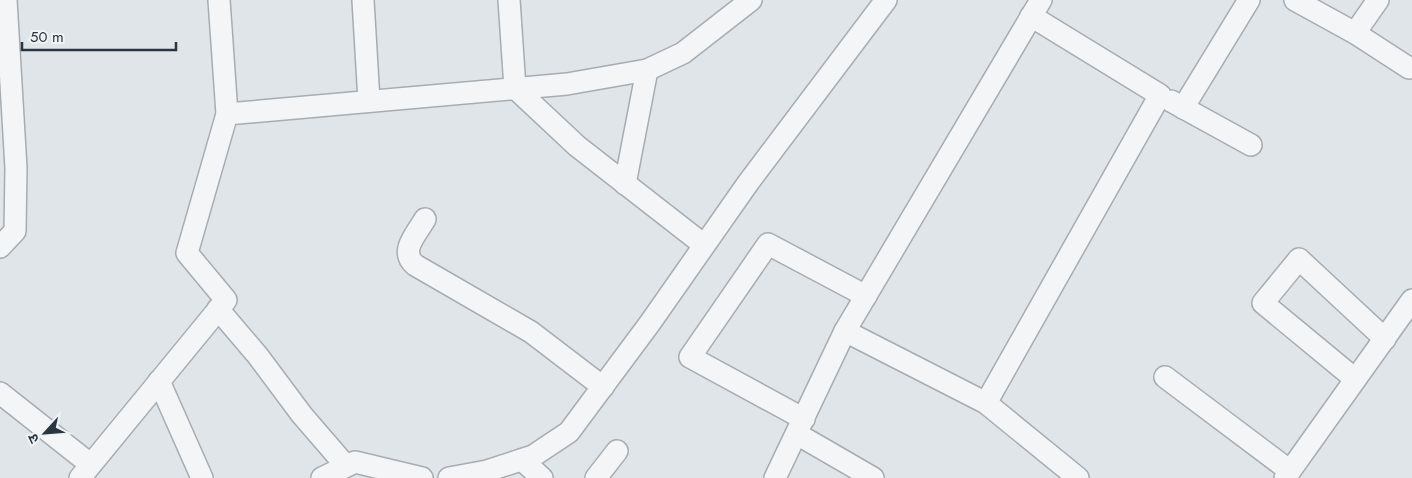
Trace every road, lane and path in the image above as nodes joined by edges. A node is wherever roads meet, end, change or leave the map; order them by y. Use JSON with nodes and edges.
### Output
{"nodes":[{"id":1,"x":6,"y":0,"type":"edge"},
{"id":2,"x":219,"y":0,"type":"edge"},
{"id":3,"x":363,"y":0,"type":"edge"},
{"id":4,"x":509,"y":0,"type":"edge"},
{"id":5,"x":751,"y":0,"type":"edge"},
{"id":6,"x":886,"y":0,"type":"edge"},
{"id":7,"x":1249,"y":0,"type":"edge"},
{"id":8,"x":1296,"y":0,"type":"edge"},
{"id":9,"x":1378,"y":0,"type":"edge"},
{"id":10,"x":1036,"y":8,"type":"edge"},
{"id":11,"x":1355,"y":32,"type":"junction"},
{"id":12,"x":1409,"y":68,"type":"dead end"},
{"id":13,"x":646,"y":70,"type":"junction"},
{"id":14,"x":515,"y":88,"type":"junction"},
{"id":15,"x":1160,"y":95,"type":"junction"},
{"id":16,"x":369,"y":102,"type":"junction"},
{"id":17,"x":1183,"y":108,"type":"junction"},
{"id":18,"x":227,"y":114,"type":"junction"},
{"id":19,"x":1251,"y":145,"type":"dead end"},
{"id":20,"x":625,"y":184,"type":"junction"},
{"id":21,"x":425,"y":219,"type":"dead end"},
{"id":22,"x":7,"y":225,"type":"edge"},
{"id":23,"x":704,"y":245,"type":"junction"},
{"id":24,"x":0,"y":247,"type":"edge"},
{"id":25,"x":866,"y":296,"type":"junction"},
{"id":26,"x":1412,"y":300,"type":"edge"},
{"id":27,"x":218,"y":309,"type":"junction"},
{"id":28,"x":845,"y":331,"type":"junction"},
{"id":29,"x":1385,"y":339,"type":"junction"},
{"id":30,"x":1164,"y":377,"type":"dead end"},
{"id":31,"x":1356,"y":379,"type":"junction"},
{"id":32,"x":159,"y":381,"type":"junction"},
{"id":33,"x":603,"y":387,"type":"junction"},
{"id":34,"x":0,"y":393,"type":"edge"},
{"id":35,"x":986,"y":403,"type":"junction"},
{"id":36,"x":800,"y":426,"type":"junction"},
{"id":37,"x":617,"y":451,"type":"dead end"},
{"id":38,"x":522,"y":460,"type":"junction"},
{"id":39,"x":85,"y":471,"type":"edge"},
{"id":40,"x":334,"y":473,"type":"edge"},
{"id":41,"x":1288,"y":475,"type":"edge"},
{"id":42,"x":202,"y":478,"type":"edge"},
{"id":43,"x":422,"y":478,"type":"edge"},
{"id":44,"x":449,"y":478,"type":"edge"},
{"id":45,"x":542,"y":478,"type":"edge"},
{"id":46,"x":596,"y":478,"type":"edge"},
{"id":47,"x":776,"y":478,"type":"edge"},
{"id":48,"x":873,"y":478,"type":"edge"},
{"id":49,"x":1078,"y":478,"type":"edge"}],
"edges":[{"from":1,"to":22,"type":"street"},
{"from":2,"to":18,"type":"street"},
{"from":3,"to":16,"type":"street"},
{"from":4,"to":14,"type":"street"},
{"from":5,"to":13,"type":"street"},
{"from":6,"to":23,"type":"street"},
{"from":7,"to":17,"type":"street"},
{"from":8,"to":11,"type":"street"},
{"from":9,"to":11,"type":"street"},
{"from":10,"to":15,"type":"street"},
{"from":10,"to":25,"type":"street"},
{"from":11,"to":12,"type":"street"},
{"from":13,"to":14,"type":"street"},
{"from":13,"to":20,"type":"street"},
{"from":14,"to":16,"type":"street"},
{"from":14,"to":20,"type":"street"},
{"from":15,"to":17,"type":"street"},
{"from":15,"to":35,"type":"street"},
{"from":16,"to":18,"type":"street"},
{"from":17,"to":19,"type":"street"},
{"from":18,"to":27,"type":"street"},
{"from":20,"to":23,"type":"street"},
{"from":21,"to":33,"type":"street"},
{"from":22,"to":24,"type":"street"},
{"from":23,"to":33,"type":"street"},
{"from":25,"to":28,"type":"street"},
{"from":25,"to":36,"type":"street"},
{"from":26,"to":29,"type":"street"},
{"from":27,"to":32,"type":"street"},
{"from":27,"to":40,"type":"street"},
{"from":28,"to":35,"type":"street"},
{"from":28,"to":36,"type":"street"},
{"from":29,"to":31,"type":"street"},
{"from":29,"to":31,"type":"street"},
{"from":30,"to":41,"type":"street"},
{"from":31,"to":41,"type":"street"},
{"from":32,"to":39,"type":"street"},
{"from":32,"to":42,"type":"street"},
{"from":33,"to":38,"type":"street"},
{"from":34,"to":39,"type":"street"},
{"from":35,"to":49,"type":"street"},
{"from":36,"to":47,"type":"street"},
{"from":36,"to":48,"type":"street"},
{"from":37,"to":46,"type":"street"},
{"from":38,"to":44,"type":"street"},
{"from":38,"to":45,"type":"street"},
{"from":40,"to":43,"type":"street"}]}
